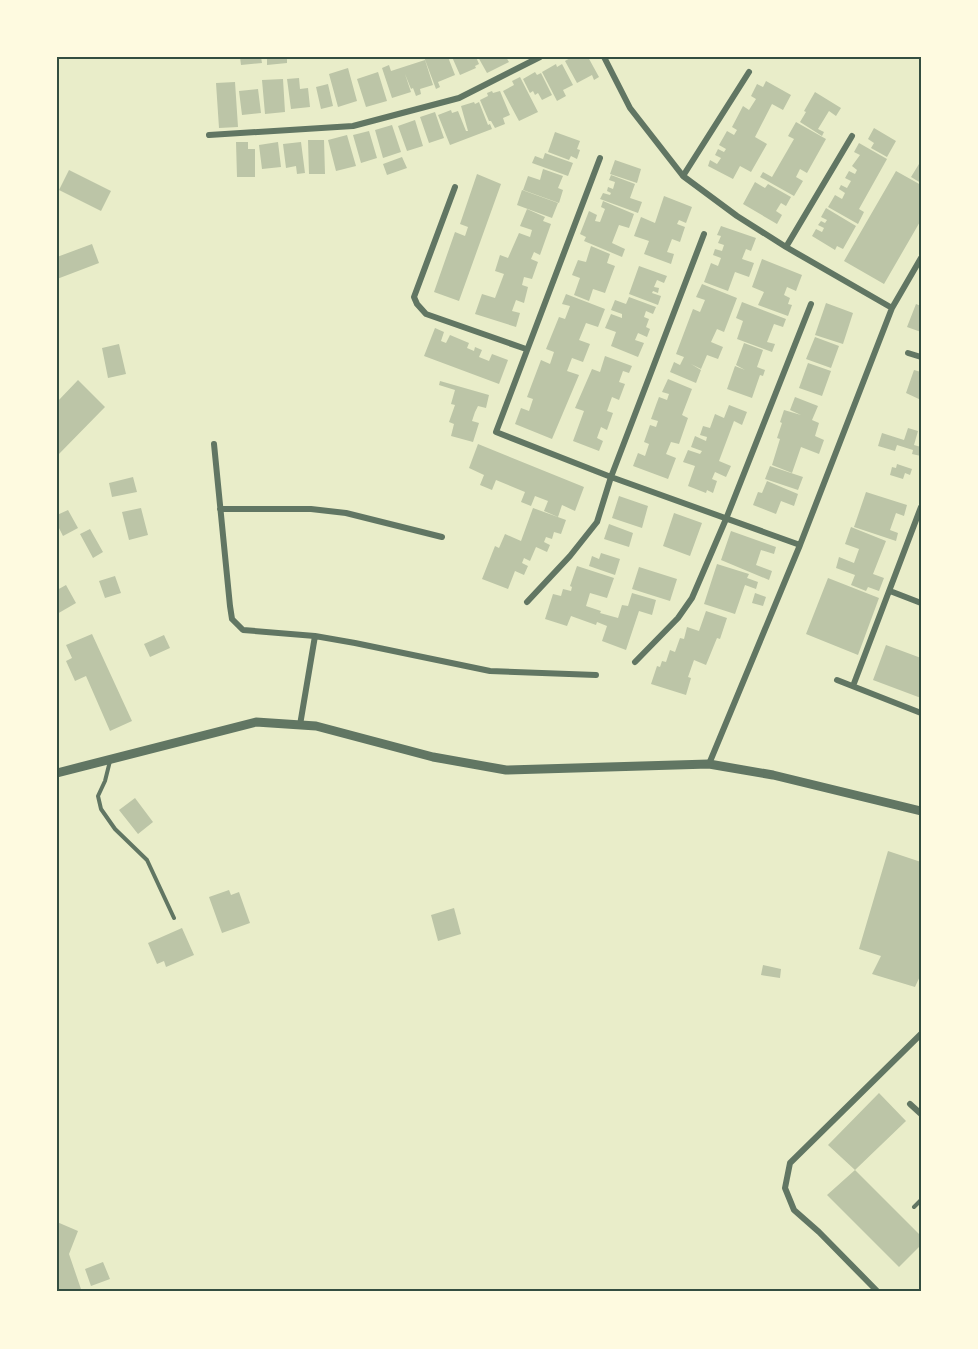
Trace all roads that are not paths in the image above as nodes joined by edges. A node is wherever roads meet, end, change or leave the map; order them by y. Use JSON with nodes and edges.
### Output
{"nodes":[{"id":1,"x":540,"y":57,"type":"edge"},
{"id":2,"x":604,"y":57,"type":"edge"},
{"id":3,"x":749,"y":72,"type":"dead end"},
{"id":4,"x":209,"y":135,"type":"dead end"},
{"id":5,"x":852,"y":136,"type":"dead end"},
{"id":6,"x":600,"y":158,"type":"dead end"},
{"id":7,"x":683,"y":176,"type":"junction"},
{"id":8,"x":455,"y":187,"type":"dead end"},
{"id":9,"x":704,"y":234,"type":"dead end"},
{"id":10,"x":786,"y":247,"type":"junction"},
{"id":11,"x":921,"y":258,"type":"edge"},
{"id":12,"x":811,"y":304,"type":"dead end"},
{"id":13,"x":892,"y":308,"type":"junction"},
{"id":14,"x":526,"y":349,"type":"junction"},
{"id":15,"x":908,"y":353,"type":"dead end"},
{"id":16,"x":921,"y":357,"type":"edge"},
{"id":17,"x":214,"y":444,"type":"dead end"},
{"id":18,"x":611,"y":477,"type":"junction"},
{"id":19,"x":921,"y":507,"type":"edge"},
{"id":20,"x":220,"y":509,"type":"junction"},
{"id":21,"x":726,"y":519,"type":"junction"},
{"id":22,"x":442,"y":537,"type":"dead end"},
{"id":23,"x":800,"y":545,"type":"junction"},
{"id":24,"x":890,"y":591,"type":"junction"},
{"id":25,"x":527,"y":602,"type":"dead end"},
{"id":26,"x":921,"y":603,"type":"edge"},
{"id":27,"x":315,"y":636,"type":"junction"},
{"id":28,"x":635,"y":662,"type":"dead end"},
{"id":29,"x":596,"y":675,"type":"dead end"},
{"id":30,"x":837,"y":680,"type":"dead end"},
{"id":31,"x":853,"y":686,"type":"junction"},
{"id":32,"x":921,"y":713,"type":"edge"},
{"id":33,"x":300,"y":724,"type":"junction"},
{"id":34,"x":110,"y":760,"type":"junction"},
{"id":35,"x":709,"y":764,"type":"junction"},
{"id":36,"x":57,"y":773,"type":"edge"},
{"id":37,"x":921,"y":811,"type":"edge"},
{"id":38,"x":174,"y":918,"type":"dead end"},
{"id":39,"x":921,"y":1034,"type":"edge"},
{"id":40,"x":910,"y":1104,"type":"dead end"},
{"id":41,"x":921,"y":1114,"type":"edge"},
{"id":42,"x":921,"y":1200,"type":"edge"},
{"id":43,"x":914,"y":1207,"type":"dead end"},
{"id":44,"x":878,"y":1292,"type":"edge"}],
"edges":[{"from":1,"to":4,"type":"street"},
{"from":2,"to":7,"type":"street"},
{"from":3,"to":7,"type":"street"},
{"from":5,"to":10,"type":"street"},
{"from":6,"to":14,"type":"street"},
{"from":7,"to":10,"type":"street"},
{"from":8,"to":14,"type":"street"},
{"from":9,"to":18,"type":"street"},
{"from":10,"to":13,"type":"street"},
{"from":11,"to":13,"type":"street"},
{"from":12,"to":21,"type":"street"},
{"from":13,"to":23,"type":"street"},
{"from":14,"to":18,"type":"street"},
{"from":15,"to":16,"type":"street"},
{"from":17,"to":20,"type":"street"},
{"from":18,"to":21,"type":"street"},
{"from":18,"to":25,"type":"street"},
{"from":19,"to":24,"type":"street"},
{"from":20,"to":22,"type":"street"},
{"from":20,"to":27,"type":"street"},
{"from":21,"to":23,"type":"street"},
{"from":21,"to":28,"type":"street"},
{"from":23,"to":35,"type":"street"},
{"from":24,"to":26,"type":"street"},
{"from":24,"to":31,"type":"street"},
{"from":27,"to":29,"type":"street"},
{"from":27,"to":33,"type":"street"},
{"from":30,"to":31,"type":"street"},
{"from":31,"to":32,"type":"street"},
{"from":33,"to":34,"type":"street"},
{"from":33,"to":35,"type":"street"},
{"from":34,"to":36,"type":"street"},
{"from":34,"to":38,"type":"lane"},
{"from":35,"to":37,"type":"street"},
{"from":39,"to":44,"type":"street"},
{"from":40,"to":41,"type":"street"},
{"from":42,"to":43,"type":"lane"}]}
